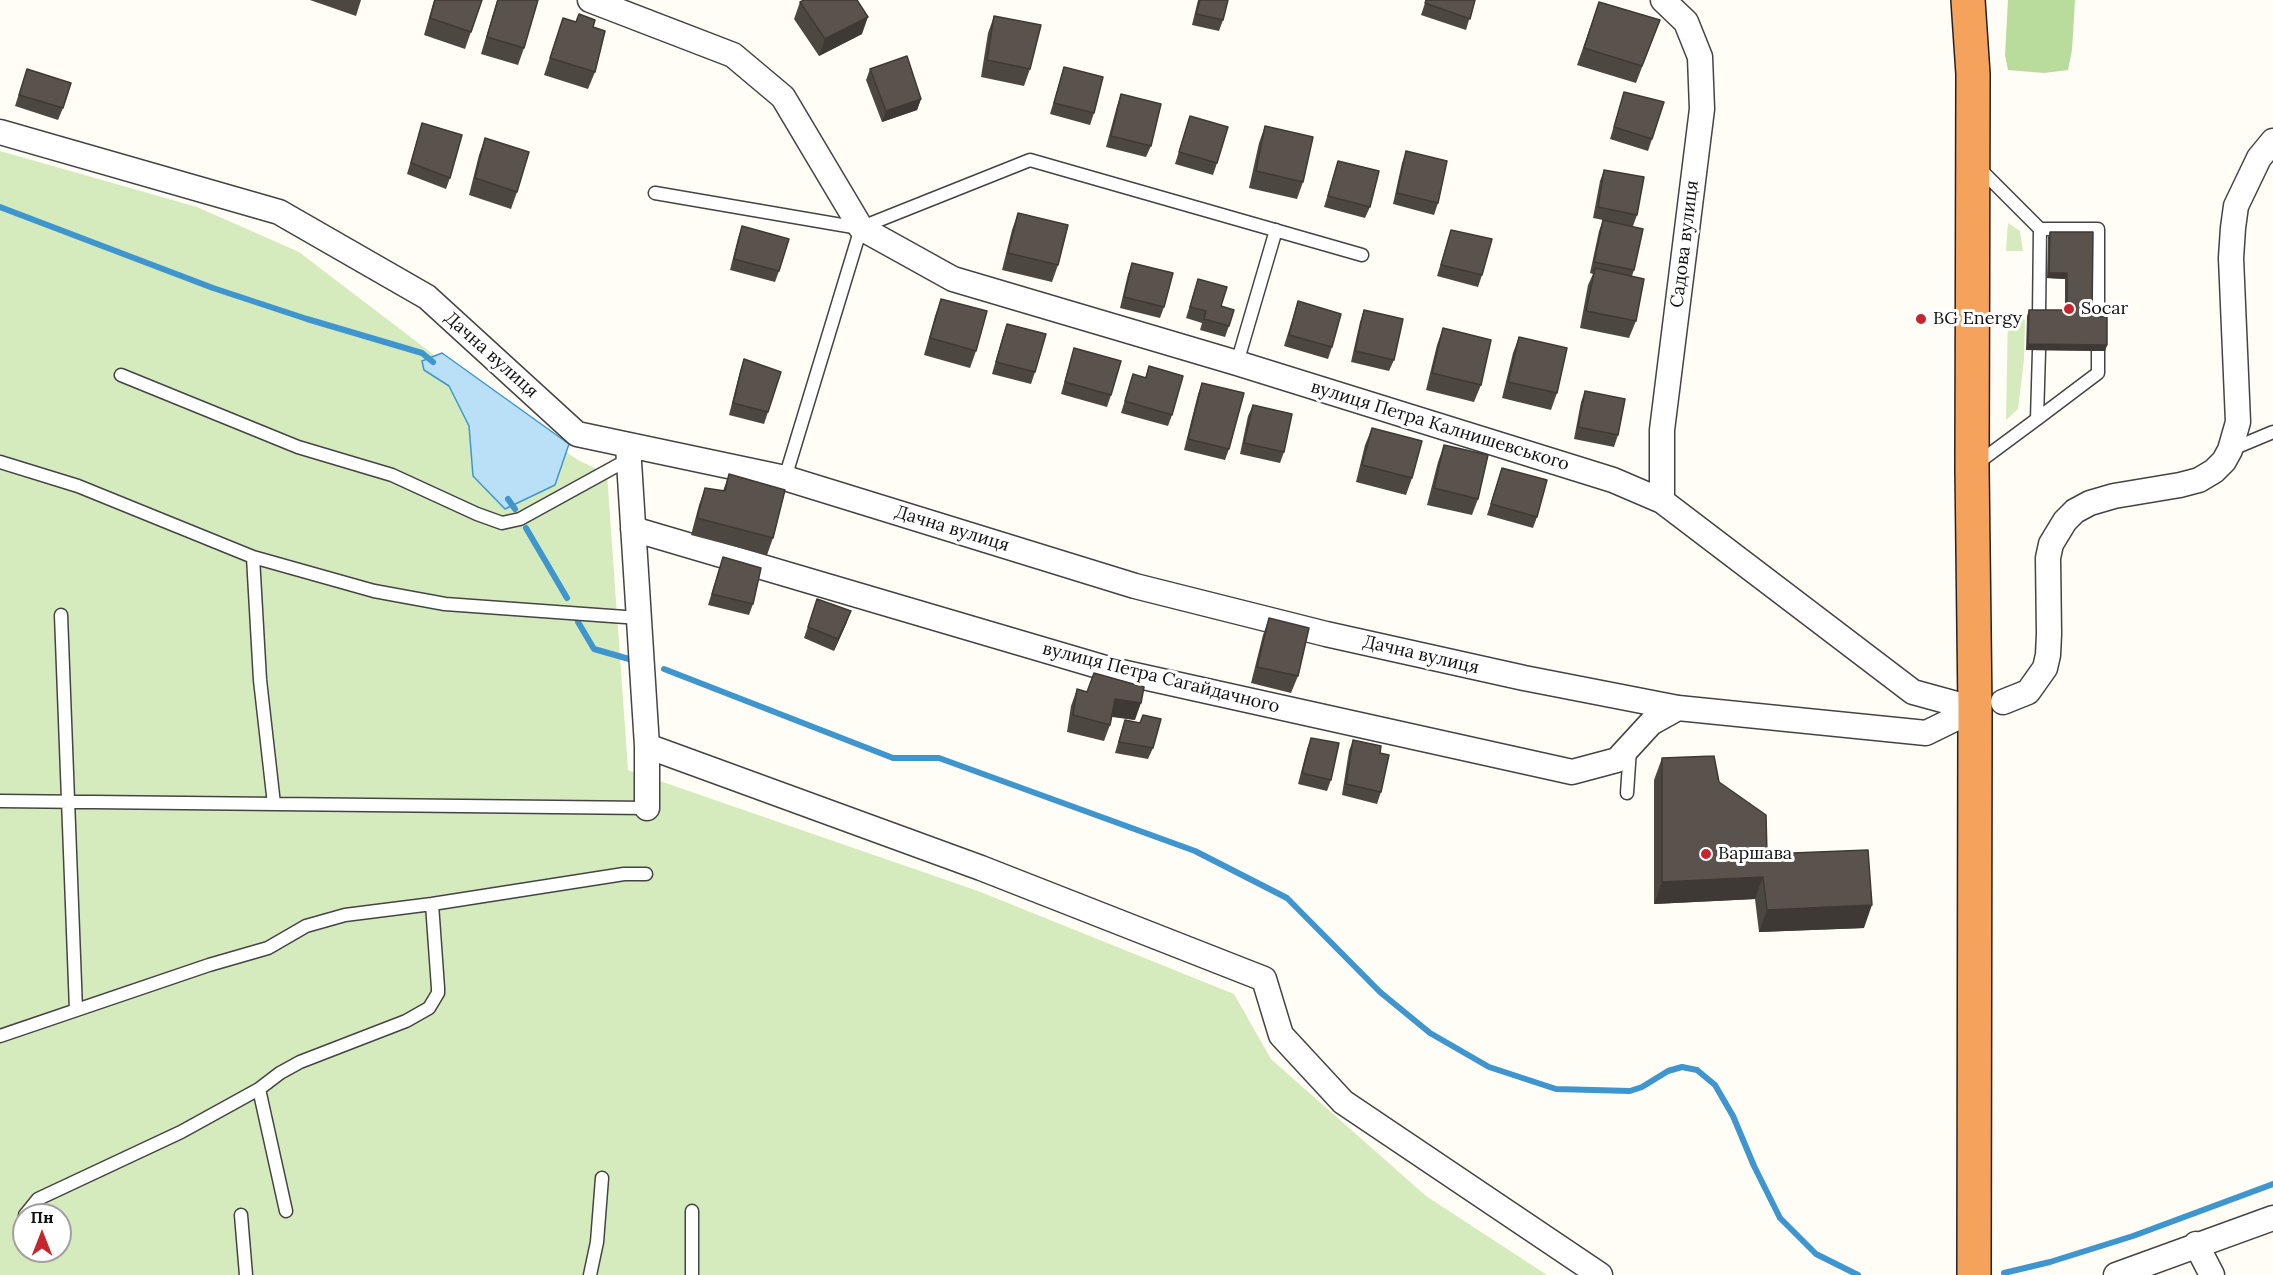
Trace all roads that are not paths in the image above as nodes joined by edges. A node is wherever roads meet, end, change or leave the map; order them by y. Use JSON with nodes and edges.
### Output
{"nodes":[{"id":1,"x":590,"y":0,"type":"edge"},
{"id":2,"x":1663,"y":0,"type":"edge"},
{"id":3,"x":1968,"y":0,"type":"edge"},
{"id":4,"x":0,"y":132,"type":"edge"},
{"id":5,"x":2273,"y":141,"type":"edge"},
{"id":6,"x":1972,"y":160,"type":"junction"},
{"id":7,"x":655,"y":193,"type":"dead end"},
{"id":8,"x":861,"y":228,"type":"junction"},
{"id":9,"x":2040,"y":229,"type":"junction"},
{"id":10,"x":1276,"y":230,"type":"junction"},
{"id":11,"x":1362,"y":255,"type":"dead end"},
{"id":12,"x":2039,"y":316,"type":"edge"},
{"id":13,"x":2098,"y":322,"type":"edge"},
{"id":14,"x":2098,"y":350,"type":"edge"},
{"id":15,"x":2039,"y":351,"type":"edge"},
{"id":16,"x":1237,"y":363,"type":"junction"},
{"id":17,"x":121,"y":375,"type":"dead end"},
{"id":18,"x":2037,"y":419,"type":"junction"},
{"id":19,"x":2273,"y":432,"type":"edge"},
{"id":20,"x":2230,"y":450,"type":"junction"},
{"id":21,"x":629,"y":452,"type":"junction"},
{"id":22,"x":0,"y":462,"type":"edge"},
{"id":23,"x":1972,"y":468,"type":"junction"},
{"id":24,"x":784,"y":478,"type":"junction"},
{"id":25,"x":1662,"y":501,"type":"junction"},
{"id":26,"x":633,"y":529,"type":"junction"},
{"id":27,"x":253,"y":557,"type":"junction"},
{"id":28,"x":61,"y":615,"type":"dead end"},
{"id":29,"x":639,"y":618,"type":"junction"},
{"id":30,"x":1989,"y":706,"type":"junction"},
{"id":31,"x":1678,"y":708,"type":"junction"},
{"id":32,"x":1631,"y":745,"type":"junction"},
{"id":33,"x":647,"y":746,"type":"junction"},
{"id":34,"x":1627,"y":793,"type":"dead end"},
{"id":35,"x":0,"y":801,"type":"edge"},
{"id":36,"x":67,"y":802,"type":"junction"},
{"id":37,"x":274,"y":804,"type":"junction"},
{"id":38,"x":647,"y":808,"type":"joint"},
{"id":39,"x":646,"y":874,"type":"dead end"},
{"id":40,"x":432,"y":904,"type":"junction"},
{"id":41,"x":76,"y":1010,"type":"junction"},
{"id":42,"x":0,"y":1036,"type":"edge"},
{"id":43,"x":259,"y":1089,"type":"junction"},
{"id":44,"x":602,"y":1178,"type":"dead end"},
{"id":45,"x":35,"y":1203,"type":"edge"},
{"id":46,"x":286,"y":1211,"type":"dead end"},
{"id":47,"x":692,"y":1211,"type":"dead end"},
{"id":48,"x":241,"y":1215,"type":"dead end"},
{"id":49,"x":2273,"y":1218,"type":"edge"},
{"id":50,"x":2196,"y":1244,"type":"junction"},
{"id":51,"x":246,"y":1275,"type":"edge"},
{"id":52,"x":590,"y":1275,"type":"edge"},
{"id":53,"x":692,"y":1275,"type":"edge"},
{"id":54,"x":1600,"y":1275,"type":"edge"},
{"id":55,"x":1974,"y":1275,"type":"edge"},
{"id":56,"x":2116,"y":1275,"type":"edge"},
{"id":57,"x":2212,"y":1275,"type":"edge"}],
"edges":[{"from":1,"to":8,"type":"street"},
{"from":2,"to":25,"type":"street","name":"Садова вулиця"},
{"from":3,"to":6,"type":"highway"},
{"from":4,"to":21,"type":"street","name":"Дачна вулиця"},
{"from":5,"to":20,"type":"street"},
{"from":6,"to":9,"type":"lane"},
{"from":6,"to":23,"type":"highway"},
{"from":7,"to":8,"type":"lane"},
{"from":8,"to":10,"type":"lane"},
{"from":8,"to":16,"type":"street","name":"вулиця Петра Калнишевського"},
{"from":8,"to":24,"type":"lane"},
{"from":9,"to":12,"type":"lane"},
{"from":9,"to":13,"type":"lane"},
{"from":10,"to":11,"type":"lane"},
{"from":10,"to":16,"type":"lane"},
{"from":14,"to":18,"type":"lane"},
{"from":15,"to":18,"type":"lane"},
{"from":16,"to":25,"type":"street","name":"вулиця Петра Калнишевського"},
{"from":17,"to":21,"type":"lane"},
{"from":18,"to":23,"type":"lane"},
{"from":19,"to":20,"type":"lane"},
{"from":20,"to":30,"type":"street","name":"Дачна вулиця"},
{"from":21,"to":24,"type":"street","name":"Дачна вулиця"},
{"from":21,"to":26,"type":"street"},
{"from":22,"to":27,"type":"lane"},
{"from":23,"to":30,"type":"highway"},
{"from":24,"to":31,"type":"street","name":"Дачна вулиця"},
{"from":25,"to":30,"type":"street","name":"вулиця Петра Калнишевського"},
{"from":26,"to":29,"type":"street"},
{"from":26,"to":32,"type":"street","name":"вулиця Петра Сагайдачного"},
{"from":27,"to":29,"type":"lane"},
{"from":27,"to":37,"type":"lane"},
{"from":28,"to":36,"type":"lane"},
{"from":29,"to":33,"type":"street"},
{"from":30,"to":31,"type":"street","name":"Дачна вулиця"},
{"from":30,"to":55,"type":"highway"},
{"from":31,"to":32,"type":"street","name":"вулиця Петра Сагайдачного"},
{"from":32,"to":34,"type":"lane"},
{"from":33,"to":38,"type":"street"},
{"from":33,"to":54,"type":"street"},
{"from":35,"to":36,"type":"lane"},
{"from":36,"to":37,"type":"lane"},
{"from":36,"to":41,"type":"lane"},
{"from":37,"to":38,"type":"lane"},
{"from":39,"to":40,"type":"lane"},
{"from":40,"to":41,"type":"lane"},
{"from":40,"to":43,"type":"lane"},
{"from":41,"to":42,"type":"lane"},
{"from":43,"to":45,"type":"lane"},
{"from":43,"to":46,"type":"lane"},
{"from":44,"to":52,"type":"lane"},
{"from":47,"to":53,"type":"lane"},
{"from":48,"to":51,"type":"lane"},
{"from":49,"to":50,"type":"street"},
{"from":50,"to":56,"type":"street"},
{"from":50,"to":57,"type":"street"}]}
